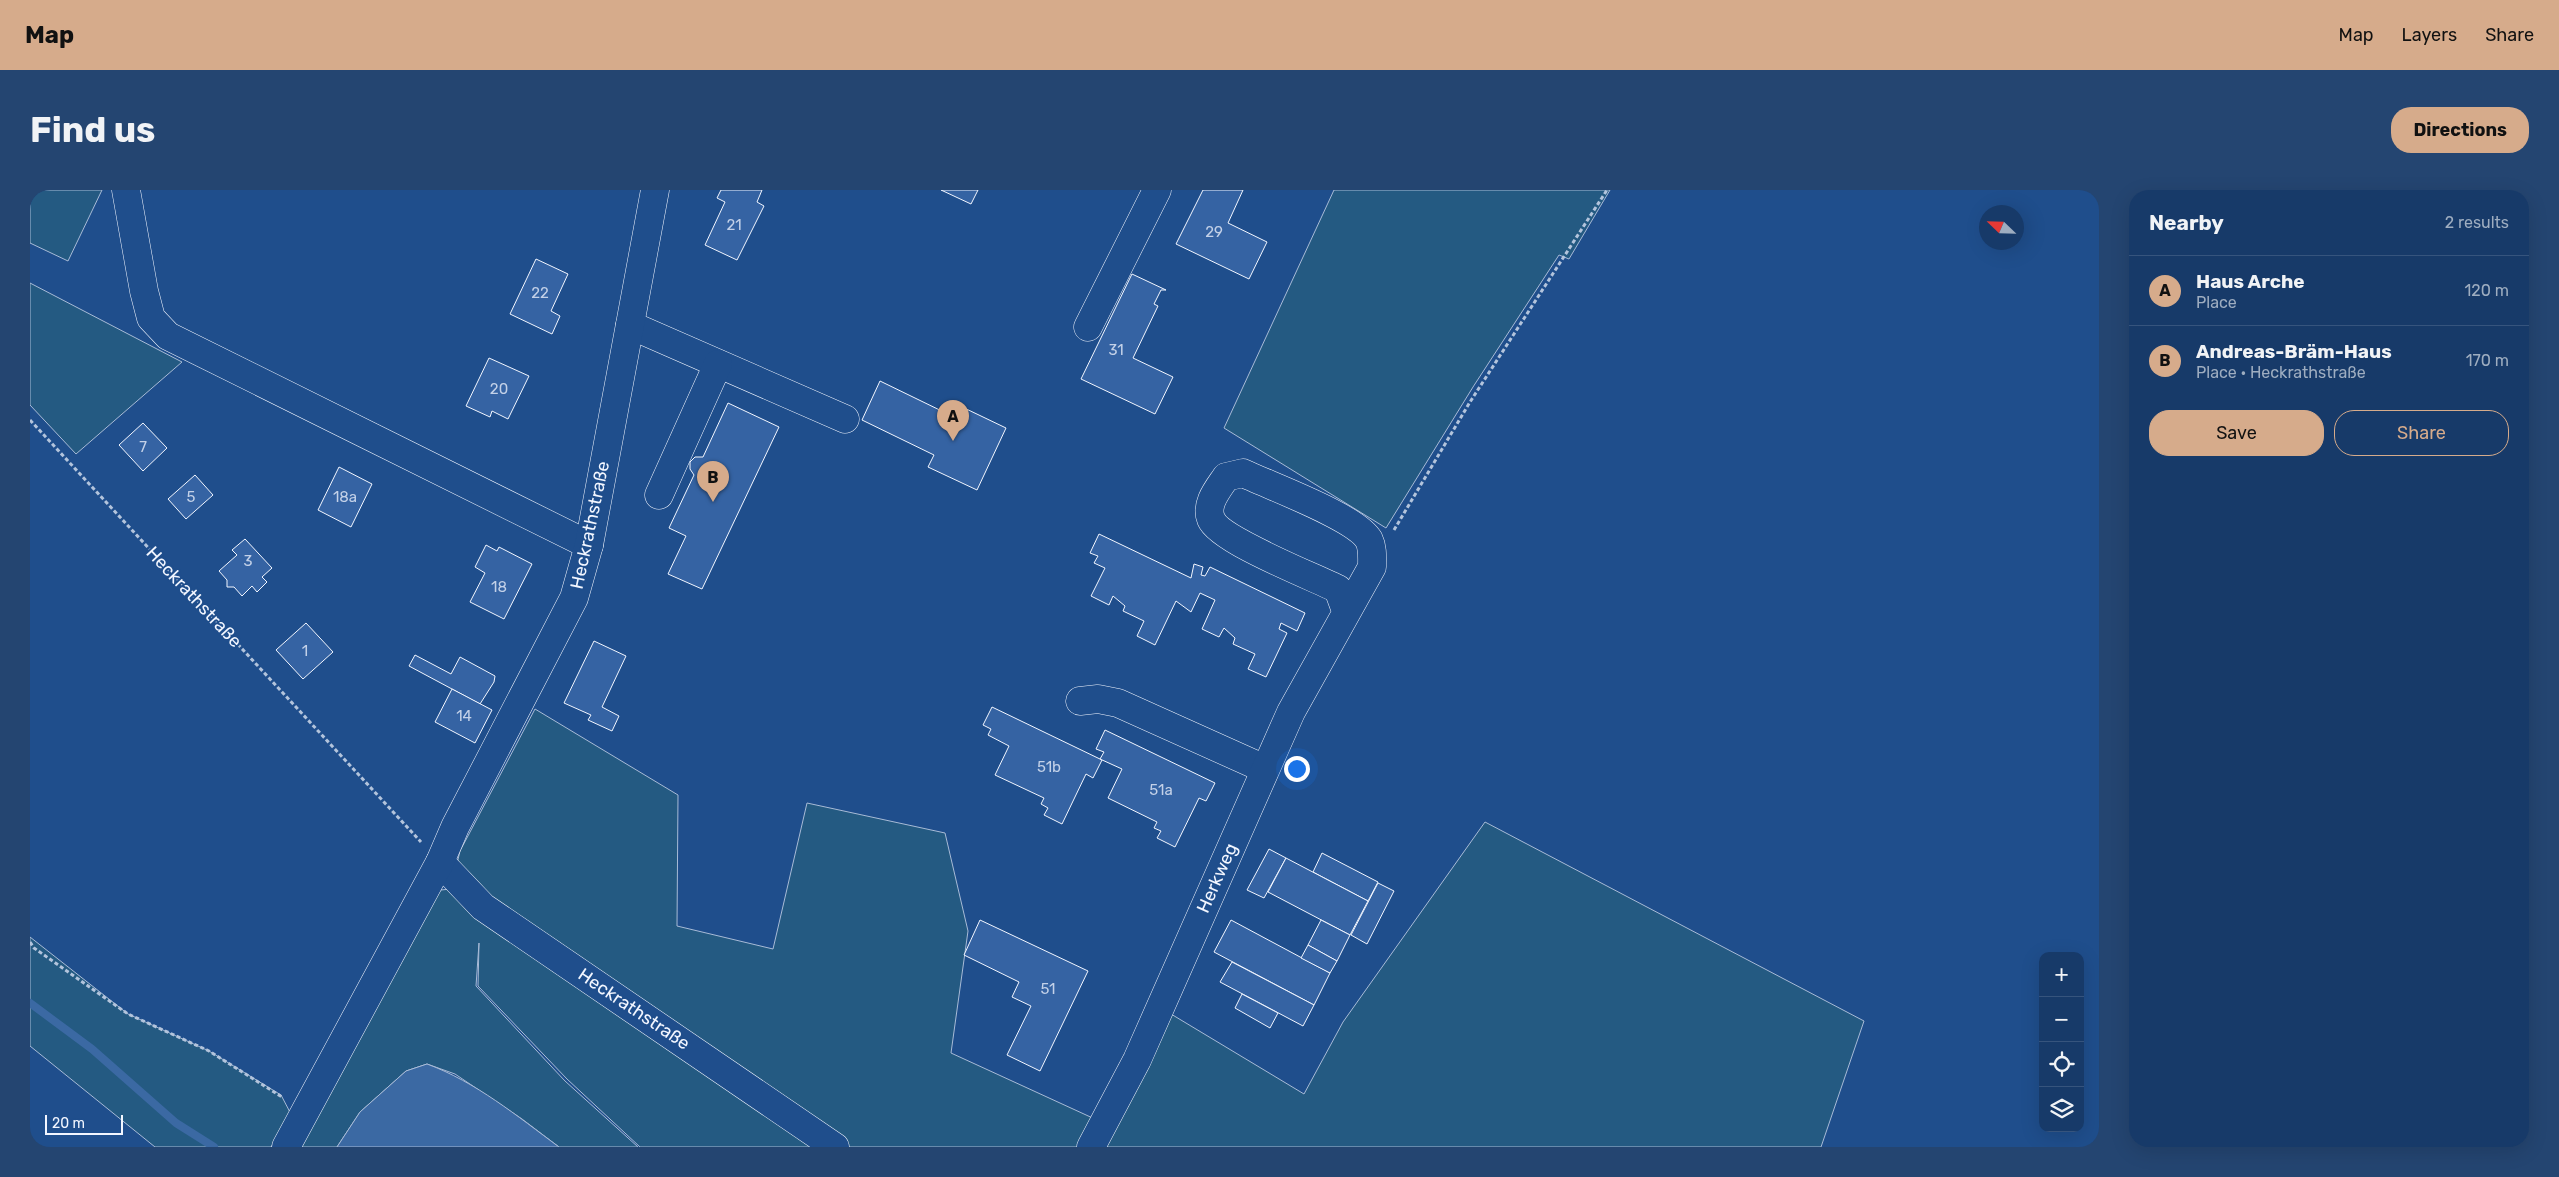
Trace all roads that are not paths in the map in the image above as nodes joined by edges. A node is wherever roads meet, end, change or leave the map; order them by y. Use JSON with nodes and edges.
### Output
{"nodes":[{"id":1,"x":126,"y":190,"type":"edge"},
{"id":2,"x":655,"y":190,"type":"edge"},
{"id":3,"x":1157,"y":190,"type":"edge"},
{"id":4,"x":630,"y":325,"type":"junction"},
{"id":5,"x":1088,"y":327,"type":"dead end"},
{"id":6,"x":718,"y":364,"type":"junction"},
{"id":7,"x":845,"y":419,"type":"dead end"},
{"id":8,"x":659,"y":495,"type":"dead end"},
{"id":9,"x":589,"y":545,"type":"junction"},
{"id":10,"x":1346,"y":611,"type":"junction"},
{"id":11,"x":1080,"y":701,"type":"dead end"},
{"id":12,"x":1265,"y":769,"type":"junction"},
{"id":13,"x":440,"y":862,"type":"junction"},
{"id":14,"x":286,"y":1147,"type":"edge"},
{"id":15,"x":836,"y":1147,"type":"edge"},
{"id":16,"x":1091,"y":1147,"type":"edge"}],
"edges":[{"from":1,"to":9,"type":"street"},
{"from":2,"to":4,"type":"street","name":"Heckrathstraße"},
{"from":3,"to":5,"type":"street"},
{"from":4,"to":6,"type":"street"},
{"from":4,"to":9,"type":"street","name":"Heckrathstraße"},
{"from":6,"to":7,"type":"street"},
{"from":6,"to":8,"type":"street"},
{"from":9,"to":13,"type":"street","name":"Heckrathstraße"},
{"from":10,"to":10,"type":"street","name":"Herkweg"},
{"from":10,"to":12,"type":"street","name":"Herkweg"},
{"from":11,"to":12,"type":"street"},
{"from":12,"to":16,"type":"street","name":"Herkweg"},
{"from":13,"to":14,"type":"street","name":"Heckrathstraße"},
{"from":13,"to":15,"type":"street","name":"Heckrathstraße"}]}
